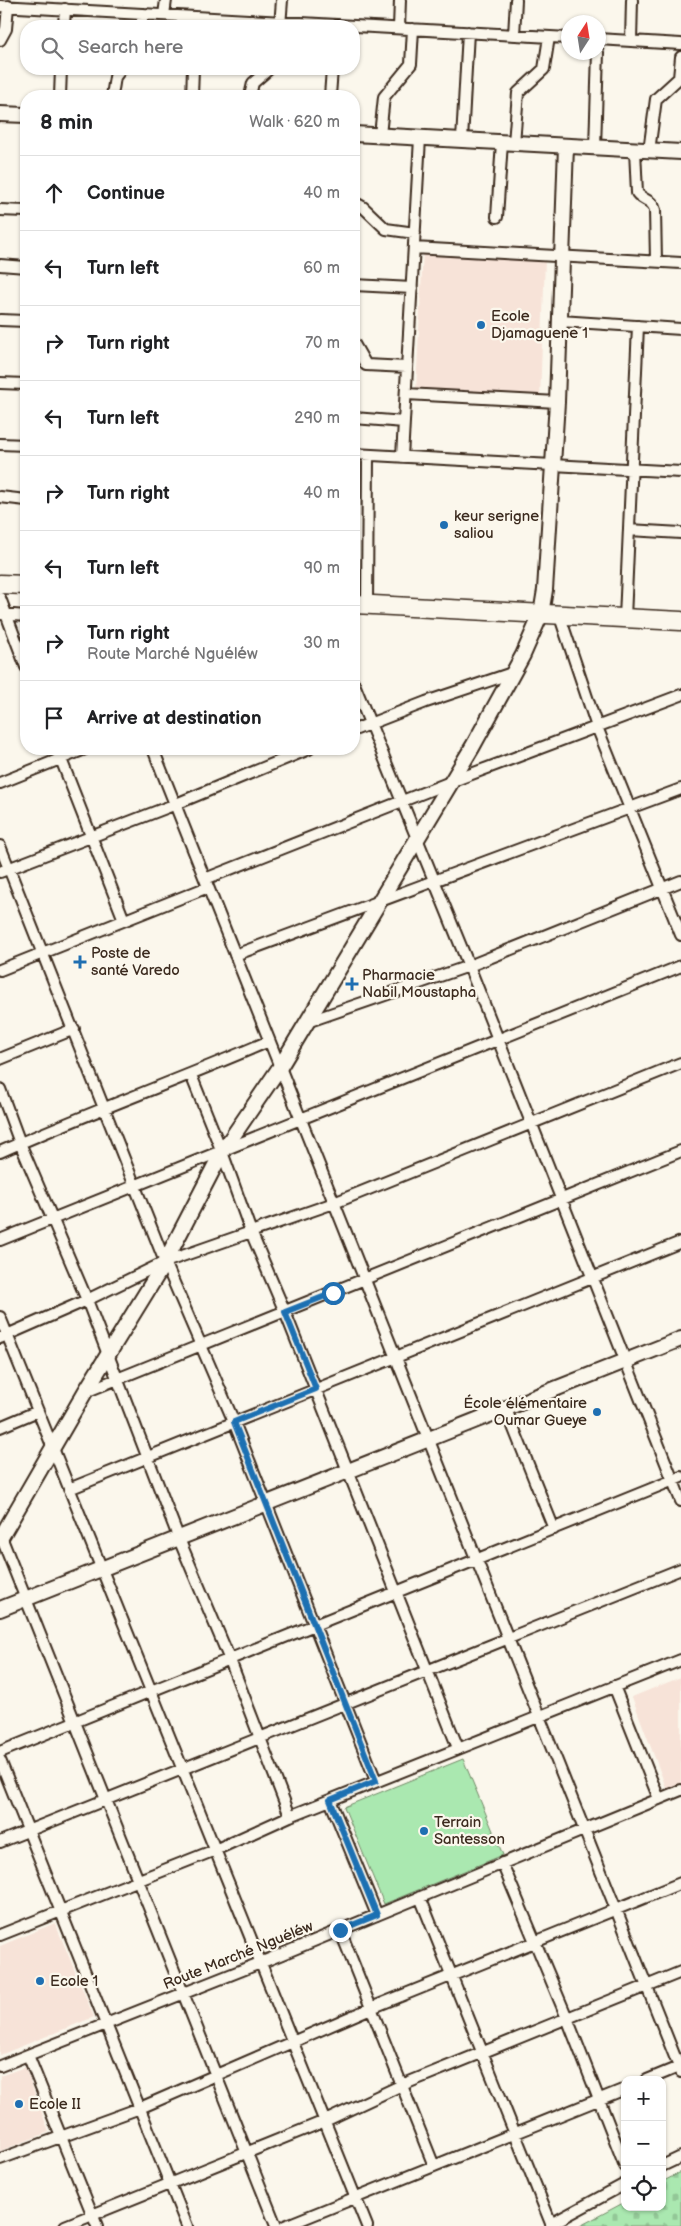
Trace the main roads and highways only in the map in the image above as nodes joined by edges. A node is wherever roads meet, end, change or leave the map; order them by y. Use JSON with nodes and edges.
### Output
{"nodes":[{"id":1,"x":0,"y":114,"type":"edge"},
{"id":2,"x":20,"y":115,"type":"edge"},
{"id":3,"x":360,"y":134,"type":"edge"},
{"id":4,"x":566,"y":146,"type":"junction"},
{"id":5,"x":681,"y":152,"type":"edge"},
{"id":6,"x":0,"y":584,"type":"edge"},
{"id":7,"x":20,"y":585,"type":"edge"},
{"id":8,"x":360,"y":604,"type":"edge"},
{"id":9,"x":550,"y":614,"type":"junction"},
{"id":10,"x":681,"y":621,"type":"edge"},
{"id":11,"x":681,"y":1339,"type":"edge"},
{"id":12,"x":0,"y":1536,"type":"edge"},
{"id":13,"x":0,"y":1609,"type":"edge"}],
"edges":[{"from":1,"to":2,"type":"main road"},
{"from":3,"to":4,"type":"main road"},
{"from":4,"to":5,"type":"main road"},
{"from":4,"to":9,"type":"main road"},
{"from":6,"to":7,"type":"highway"},
{"from":8,"to":9,"type":"highway"},
{"from":9,"to":10,"type":"highway"},
{"from":9,"to":12,"type":"main road"},
{"from":11,"to":13,"type":"main road"}]}
